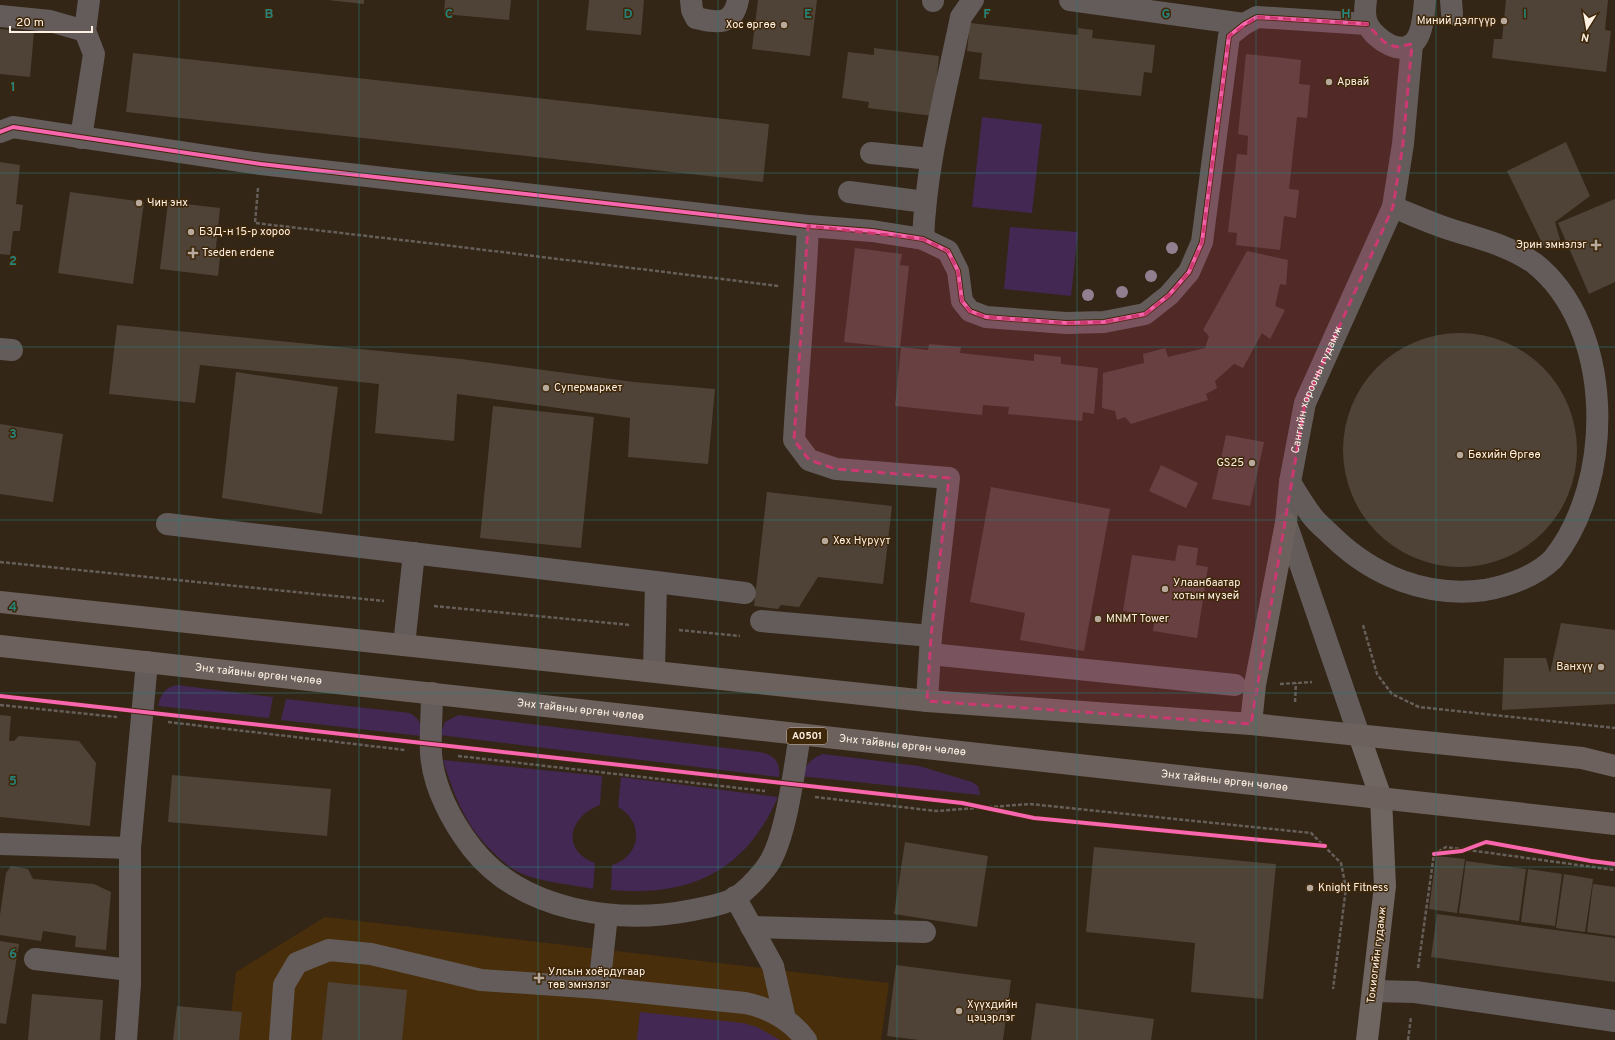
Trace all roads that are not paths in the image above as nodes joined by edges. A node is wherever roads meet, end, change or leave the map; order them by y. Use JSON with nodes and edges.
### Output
{"nodes":[{"id":1,"x":89,"y":0,"type":"edge"},
{"id":2,"x":691,"y":0,"type":"edge"},
{"id":3,"x":738,"y":0,"type":"edge"},
{"id":4,"x":973,"y":0,"type":"edge"},
{"id":5,"x":1070,"y":0,"type":"edge"},
{"id":6,"x":1366,"y":0,"type":"edge"},
{"id":7,"x":1425,"y":0,"type":"edge"},
{"id":8,"x":0,"y":16,"type":"edge"},
{"id":9,"x":1244,"y":24,"type":"junction"},
{"id":10,"x":1367,"y":24,"type":"junction"},
{"id":11,"x":85,"y":31,"type":"junction"},
{"id":12,"x":1412,"y":44,"type":"junction"},
{"id":13,"x":0,"y":132,"type":"edge"},
{"id":14,"x":81,"y":138,"type":"junction"},
{"id":15,"x":871,"y":153,"type":"dead end"},
{"id":16,"x":931,"y":160,"type":"junction"},
{"id":17,"x":849,"y":192,"type":"dead end"},
{"id":18,"x":925,"y":202,"type":"junction"},
{"id":19,"x":1392,"y":207,"type":"junction"},
{"id":20,"x":808,"y":226,"type":"junction"},
{"id":21,"x":923,"y":239,"type":"junction"},
{"id":22,"x":1290,"y":482,"type":"junction"},
{"id":23,"x":1286,"y":523,"type":"junction"},
{"id":24,"x":167,"y":524,"type":"dead end"},
{"id":25,"x":414,"y":553,"type":"junction"},
{"id":26,"x":656,"y":582,"type":"junction"},
{"id":27,"x":745,"y":593,"type":"dead end"},
{"id":28,"x":0,"y":602,"type":"edge"},
{"id":29,"x":761,"y":621,"type":"dead end"},
{"id":30,"x":404,"y":645,"type":"junction"},
{"id":31,"x":931,"y":645,"type":"junction"},
{"id":32,"x":0,"y":646,"type":"edge"},
{"id":33,"x":147,"y":662,"type":"junction"},
{"id":34,"x":654,"y":672,"type":"junction"},
{"id":35,"x":1235,"y":685,"type":"dead end"},
{"id":36,"x":432,"y":693,"type":"junction"},
{"id":37,"x":928,"y":701,"type":"junction"},
{"id":38,"x":1251,"y":724,"type":"junction"},
{"id":39,"x":800,"y":735,"type":"junction"},
{"id":40,"x":1359,"y":735,"type":"junction"},
{"id":41,"x":1615,"y":766,"type":"edge"},
{"id":42,"x":1381,"y":798,"type":"junction"},
{"id":43,"x":1615,"y":824,"type":"edge"},
{"id":44,"x":0,"y":844,"type":"edge"},
{"id":45,"x":130,"y":848,"type":"junction"},
{"id":46,"x":735,"y":898,"type":"junction"},
{"id":47,"x":607,"y":915,"type":"junction"},
{"id":48,"x":751,"y":927,"type":"junction"},
{"id":49,"x":925,"y":932,"type":"dead end"},
{"id":50,"x":35,"y":959,"type":"dead end"},
{"id":51,"x":130,"y":970,"type":"junction"},
{"id":52,"x":599,"y":988,"type":"junction"},
{"id":53,"x":1373,"y":991,"type":"junction"},
{"id":54,"x":785,"y":1019,"type":"junction"},
{"id":55,"x":1615,"y":1021,"type":"edge"},
{"id":56,"x":126,"y":1040,"type":"edge"},
{"id":57,"x":280,"y":1040,"type":"edge"},
{"id":58,"x":806,"y":1040,"type":"edge"},
{"id":59,"x":1367,"y":1040,"type":"edge"}],
"edges":[{"from":1,"to":11,"type":"street"},
{"from":2,"to":3,"type":"street"},
{"from":4,"to":16,"type":"street"},
{"from":5,"to":9,"type":"street"},
{"from":6,"to":10,"type":"street"},
{"from":7,"to":12,"type":"street","name":"Сангийн хорооны гудамж"},
{"from":8,"to":11,"type":"street"},
{"from":9,"to":10,"type":"street"},
{"from":9,"to":21,"type":"street"},
{"from":10,"to":12,"type":"street"},
{"from":11,"to":14,"type":"street"},
{"from":12,"to":19,"type":"street","name":"Сангийн хорооны гудамж"},
{"from":13,"to":14,"type":"street"},
{"from":14,"to":20,"type":"street"},
{"from":15,"to":16,"type":"street"},
{"from":16,"to":18,"type":"street"},
{"from":17,"to":18,"type":"street"},
{"from":18,"to":21,"type":"street"},
{"from":19,"to":22,"type":"street","name":"Сангийн хорооны гудамж"},
{"from":19,"to":22,"type":"street"},
{"from":20,"to":21,"type":"street"},
{"from":20,"to":31,"type":"street"},
{"from":22,"to":23,"type":"street","name":"Сангийн хорооны гудамж"},
{"from":23,"to":38,"type":"highway"},
{"from":23,"to":40,"type":"street","name":"Сангийн хорооны гудамж"},
{"from":24,"to":25,"type":"street"},
{"from":25,"to":26,"type":"street"},
{"from":25,"to":30,"type":"street"},
{"from":26,"to":27,"type":"street"},
{"from":26,"to":34,"type":"street"},
{"from":28,"to":30,"type":"highway"},
{"from":29,"to":31,"type":"street"},
{"from":30,"to":34,"type":"highway"},
{"from":31,"to":35,"type":"street"},
{"from":31,"to":37,"type":"street"},
{"from":32,"to":33,"type":"highway","name":"Энх тайвны өргөн чөлөө","number":"A0501"},
{"from":33,"to":36,"type":"highway","name":"Энх тайвны өргөн чөлөө","number":"A0501"},
{"from":33,"to":45,"type":"street"},
{"from":34,"to":37,"type":"highway"},
{"from":36,"to":39,"type":"highway","name":"Энх тайвны өргөн чөлөө","number":"A0501"},
{"from":36,"to":47,"type":"street"},
{"from":37,"to":38,"type":"highway"},
{"from":38,"to":40,"type":"highway"},
{"from":39,"to":42,"type":"highway","name":"Энх тайвны өргөн чөлөө","number":"A0501"},
{"from":39,"to":46,"type":"street"},
{"from":40,"to":41,"type":"highway"},
{"from":40,"to":42,"type":"main road","name":"Токиогийн гудамж"},
{"from":42,"to":43,"type":"highway","name":"Энх тайвны өргөн чөлөө","number":"A0501"},
{"from":42,"to":53,"type":"main road","name":"Токиогийн гудамж"},
{"from":44,"to":45,"type":"street"},
{"from":45,"to":51,"type":"street"},
{"from":46,"to":47,"type":"street"},
{"from":46,"to":48,"type":"street"},
{"from":47,"to":52,"type":"street"},
{"from":48,"to":49,"type":"street"},
{"from":48,"to":54,"type":"street"},
{"from":50,"to":51,"type":"street"},
{"from":51,"to":56,"type":"street"},
{"from":52,"to":54,"type":"street"},
{"from":52,"to":57,"type":"street"},
{"from":53,"to":55,"type":"street"},
{"from":53,"to":59,"type":"main road","name":"Токиогийн гудамж"},
{"from":54,"to":58,"type":"street"}]}
